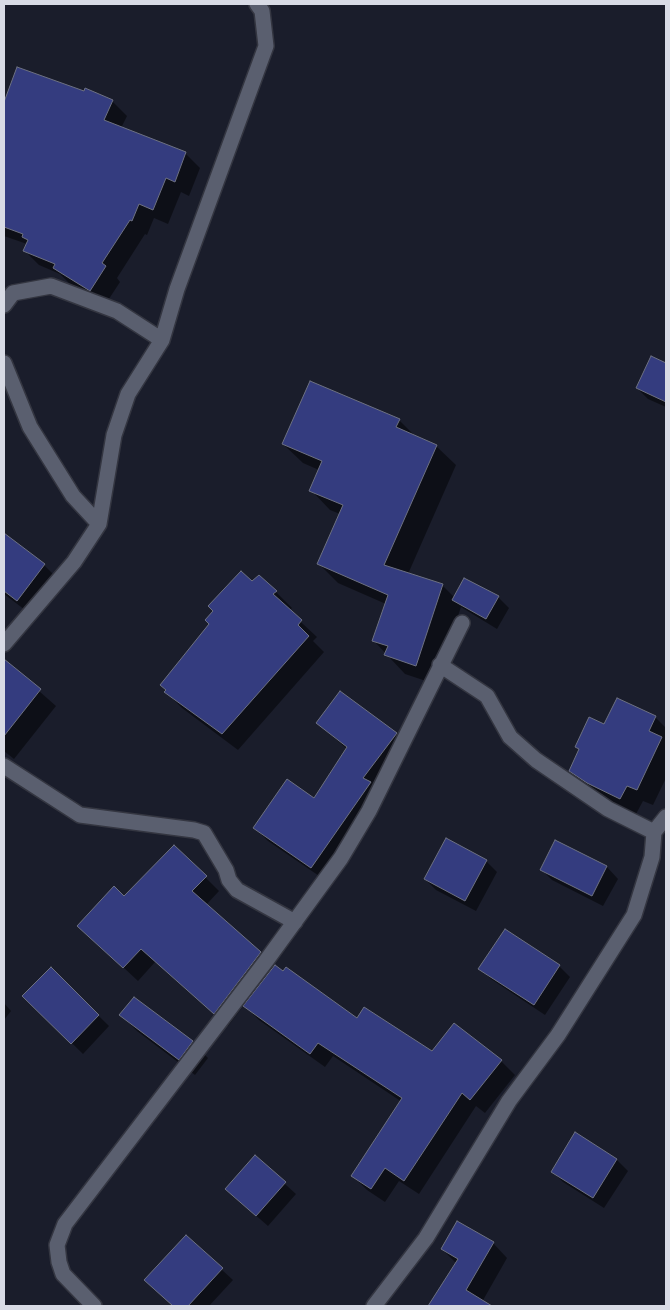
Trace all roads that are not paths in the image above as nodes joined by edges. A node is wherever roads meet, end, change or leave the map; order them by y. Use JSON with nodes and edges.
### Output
{"nodes":[{"id":1,"x":257,"y":4,"type":"edge"},
{"id":2,"x":4,"y":305,"type":"edge"},
{"id":3,"x":162,"y":340,"type":"junction"},
{"id":4,"x":4,"y":363,"type":"edge"},
{"id":5,"x":99,"y":524,"type":"junction"},
{"id":6,"x":462,"y":623,"type":"dead end"},
{"id":7,"x":4,"y":644,"type":"edge"},
{"id":8,"x":440,"y":665,"type":"junction"},
{"id":9,"x":4,"y":766,"type":"edge"},
{"id":10,"x":666,"y":817,"type":"edge"},
{"id":11,"x":654,"y":832,"type":"junction"},
{"id":12,"x":295,"y":922,"type":"junction"},
{"id":13,"x":94,"y":1306,"type":"edge"},
{"id":14,"x":374,"y":1306,"type":"edge"}],
"edges":[{"from":1,"to":3,"type":"street"},
{"from":2,"to":3,"type":"street"},
{"from":3,"to":5,"type":"street"},
{"from":4,"to":5,"type":"street"},
{"from":5,"to":7,"type":"street"},
{"from":6,"to":8,"type":"street"},
{"from":8,"to":11,"type":"street"},
{"from":8,"to":12,"type":"street"},
{"from":9,"to":12,"type":"street"},
{"from":10,"to":11,"type":"street"},
{"from":11,"to":14,"type":"street"},
{"from":12,"to":13,"type":"street"}]}
